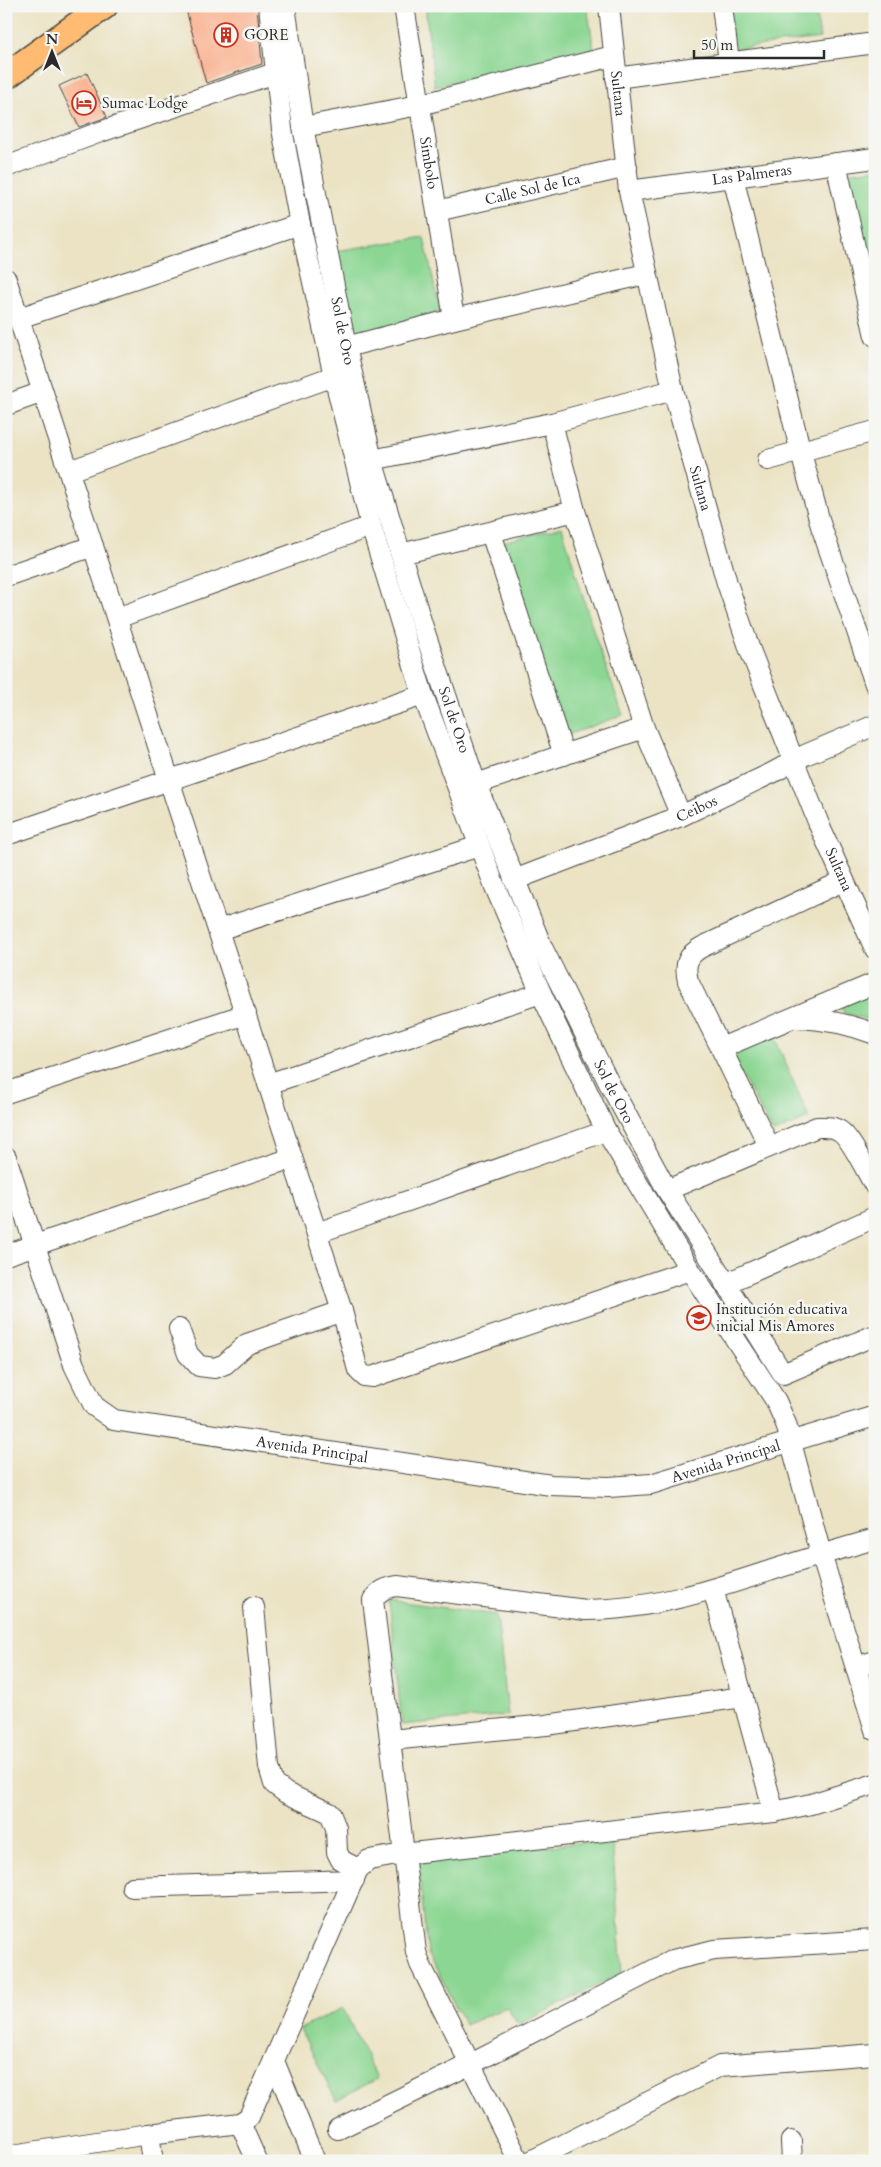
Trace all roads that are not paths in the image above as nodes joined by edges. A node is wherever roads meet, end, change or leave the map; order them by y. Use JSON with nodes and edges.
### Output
{"nodes":[{"id":1,"x":270,"y":6,"type":"edge"},
{"id":2,"x":286,"y":6,"type":"edge"},
{"id":3,"x":404,"y":6,"type":"edge"},
{"id":4,"x":609,"y":6,"type":"edge"},
{"id":5,"x":722,"y":6,"type":"edge"},
{"id":6,"x":99,"y":8,"type":"edge"},
{"id":7,"x":875,"y":43,"type":"edge"},
{"id":8,"x":613,"y":56,"type":"junction"},
{"id":9,"x":729,"y":62,"type":"junction"},
{"id":10,"x":275,"y":72,"type":"junction"},
{"id":11,"x":6,"y":76,"type":"edge"},
{"id":12,"x":616,"y":78,"type":"junction"},
{"id":13,"x":419,"y":105,"type":"junction"},
{"id":14,"x":303,"y":127,"type":"junction"},
{"id":15,"x":875,"y":158,"type":"edge"},
{"id":16,"x":836,"y":163,"type":"junction"},
{"id":17,"x":6,"y":167,"type":"edge"},
{"id":18,"x":627,"y":167,"type":"junction"},
{"id":19,"x":733,"y":177,"type":"junction"},
{"id":20,"x":629,"y":191,"type":"junction"},
{"id":21,"x":436,"y":211,"type":"junction"},
{"id":22,"x":300,"y":224,"type":"junction"},
{"id":23,"x":646,"y":274,"type":"junction"},
{"id":24,"x":6,"y":279,"type":"edge"},
{"id":25,"x":19,"y":318,"type":"junction"},
{"id":26,"x":454,"y":319,"type":"junction"},
{"id":27,"x":875,"y":336,"type":"edge"},
{"id":28,"x":346,"y":347,"type":"junction"},
{"id":29,"x":334,"y":376,"type":"junction"},
{"id":30,"x":673,"y":390,"type":"junction"},
{"id":31,"x":43,"y":392,"type":"junction"},
{"id":32,"x":6,"y":405,"type":"edge"},
{"id":33,"x":552,"y":423,"type":"junction"},
{"id":34,"x":875,"y":431,"type":"edge"},
{"id":35,"x":801,"y":453,"type":"junction"},
{"id":36,"x":372,"y":460,"type":"junction"},
{"id":37,"x":768,"y":460,"type":"dead end"},
{"id":38,"x":68,"y":471,"type":"junction"},
{"id":39,"x":575,"y":511,"type":"junction"},
{"id":40,"x":371,"y":526,"type":"junction"},
{"id":41,"x":491,"y":533,"type":"junction"},
{"id":42,"x":93,"y":546,"type":"junction"},
{"id":43,"x":400,"y":554,"type":"junction"},
{"id":44,"x":6,"y":576,"type":"edge"},
{"id":45,"x":117,"y":618,"type":"junction"},
{"id":46,"x":875,"y":684,"type":"edge"},
{"id":47,"x":423,"y":694,"type":"junction"},
{"id":48,"x":875,"y":725,"type":"edge"},
{"id":49,"x":644,"y":728,"type":"junction"},
{"id":50,"x":564,"y":755,"type":"junction"},
{"id":51,"x":795,"y":761,"type":"junction"},
{"id":52,"x":169,"y":780,"type":"junction"},
{"id":53,"x":476,"y":784,"type":"junction"},
{"id":54,"x":681,"y":816,"type":"junction"},
{"id":55,"x":6,"y":835,"type":"edge"},
{"id":56,"x":479,"y":846,"type":"junction"},
{"id":57,"x":514,"y":880,"type":"junction"},
{"id":58,"x":843,"y":881,"type":"junction"},
{"id":59,"x":218,"y":930,"type":"junction"},
{"id":60,"x":874,"y":947,"type":"edge"},
{"id":61,"x":875,"y":983,"type":"edge"},
{"id":62,"x":541,"y":993,"type":"junction"},
{"id":63,"x":246,"y":1014,"type":"junction"},
{"id":64,"x":790,"y":1018,"type":"junction"},
{"id":65,"x":875,"y":1034,"type":"edge"},
{"id":66,"x":721,"y":1048,"type":"junction"},
{"id":67,"x":268,"y":1084,"type":"junction"},
{"id":68,"x":6,"y":1093,"type":"edge"},
{"id":69,"x":606,"y":1131,"type":"junction"},
{"id":70,"x":769,"y":1146,"type":"junction"},
{"id":71,"x":6,"y":1158,"type":"edge"},
{"id":72,"x":292,"y":1158,"type":"junction"},
{"id":73,"x":875,"y":1186,"type":"edge"},
{"id":74,"x":667,"y":1190,"type":"junction"},
{"id":75,"x":875,"y":1217,"type":"edge"},
{"id":76,"x":317,"y":1233,"type":"junction"},
{"id":77,"x":34,"y":1244,"type":"junction"},
{"id":78,"x":6,"y":1254,"type":"edge"},
{"id":79,"x":690,"y":1270,"type":"junction"},
{"id":80,"x":725,"y":1284,"type":"junction"},
{"id":81,"x":342,"y":1311,"type":"junction"},
{"id":82,"x":178,"y":1329,"type":"dead end"},
{"id":83,"x":875,"y":1335,"type":"edge"},
{"id":84,"x":875,"y":1416,"type":"edge"},
{"id":85,"x":791,"y":1442,"type":"junction"},
{"id":86,"x":875,"y":1539,"type":"edge"},
{"id":87,"x":821,"y":1554,"type":"junction"},
{"id":88,"x":713,"y":1589,"type":"junction"},
{"id":89,"x":254,"y":1607,"type":"dead end"},
{"id":90,"x":875,"y":1661,"type":"edge"},
{"id":91,"x":856,"y":1667,"type":"junction"},
{"id":92,"x":743,"y":1697,"type":"junction"},
{"id":93,"x":875,"y":1730,"type":"edge"},
{"id":94,"x":390,"y":1740,"type":"junction"},
{"id":95,"x":875,"y":1784,"type":"edge"},
{"id":96,"x":774,"y":1812,"type":"junction"},
{"id":97,"x":403,"y":1854,"type":"junction"},
{"id":98,"x":356,"y":1874,"type":"junction"},
{"id":99,"x":132,"y":1887,"type":"dead end"},
{"id":100,"x":875,"y":1940,"type":"edge"},
{"id":101,"x":875,"y":2054,"type":"edge"},
{"id":102,"x":274,"y":2061,"type":"junction"},
{"id":103,"x":471,"y":2064,"type":"junction"},
{"id":104,"x":240,"y":2123,"type":"junction"},
{"id":105,"x":338,"y":2129,"type":"dead end"},
{"id":106,"x":149,"y":2134,"type":"junction"},
{"id":107,"x":6,"y":2156,"type":"edge"},
{"id":108,"x":43,"y":2156,"type":"edge"},
{"id":109,"x":153,"y":2161,"type":"edge"},
{"id":110,"x":257,"y":2161,"type":"edge"},
{"id":111,"x":315,"y":2161,"type":"edge"},
{"id":112,"x":519,"y":2161,"type":"edge"},
{"id":113,"x":531,"y":2161,"type":"edge"}],
"edges":[{"from":1,"to":10,"type":"street"},
{"from":2,"to":14,"type":"street","name":"Sol de Oro"},
{"from":3,"to":13,"type":"street","name":"Símbolo"},
{"from":4,"to":8,"type":"street","name":"Sultana"},
{"from":5,"to":9,"type":"street"},
{"from":6,"to":11,"type":"main road"},
{"from":7,"to":9,"type":"street"},
{"from":8,"to":12,"type":"street","name":"Sultana"},
{"from":8,"to":13,"type":"street"},
{"from":9,"to":12,"type":"street"},
{"from":10,"to":17,"type":"street"},
{"from":10,"to":22,"type":"street"},
{"from":12,"to":18,"type":"street","name":"Sultana"},
{"from":13,"to":14,"type":"street"},
{"from":13,"to":21,"type":"street","name":"Símbolo"},
{"from":14,"to":28,"type":"street","name":"Sol de Oro"},
{"from":15,"to":16,"type":"street","name":"Las Palmeras"},
{"from":16,"to":19,"type":"street","name":"Las Palmeras"},
{"from":16,"to":27,"type":"street"},
{"from":18,"to":20,"type":"street","name":"Sultana"},
{"from":18,"to":21,"type":"street","name":"Calle Sol de Ica"},
{"from":19,"to":20,"type":"street","name":"Las Palmeras"},
{"from":19,"to":35,"type":"street"},
{"from":20,"to":23,"type":"street","name":"Sultana"},
{"from":21,"to":26,"type":"street","name":"Símbolo"},
{"from":22,"to":25,"type":"street"},
{"from":22,"to":29,"type":"street"},
{"from":23,"to":26,"type":"street"},
{"from":23,"to":30,"type":"street","name":"Sultana"},
{"from":24,"to":25,"type":"street"},
{"from":25,"to":31,"type":"street"},
{"from":26,"to":28,"type":"street"},
{"from":28,"to":36,"type":"street","name":"Sol de Oro"},
{"from":29,"to":38,"type":"street"},
{"from":29,"to":40,"type":"street"},
{"from":30,"to":33,"type":"street"},
{"from":30,"to":51,"type":"street","name":"Sultana"},
{"from":31,"to":32,"type":"street"},
{"from":31,"to":38,"type":"street"},
{"from":33,"to":36,"type":"street"},
{"from":33,"to":39,"type":"street"},
{"from":34,"to":35,"type":"street"},
{"from":35,"to":37,"type":"street"},
{"from":35,"to":46,"type":"street"},
{"from":36,"to":43,"type":"street","name":"Sol de Oro"},
{"from":38,"to":42,"type":"street"},
{"from":39,"to":41,"type":"street"},
{"from":39,"to":49,"type":"street"},
{"from":40,"to":45,"type":"street"},
{"from":40,"to":47,"type":"street"},
{"from":41,"to":43,"type":"street"},
{"from":41,"to":50,"type":"street"},
{"from":42,"to":44,"type":"street"},
{"from":42,"to":45,"type":"street"},
{"from":43,"to":53,"type":"street","name":"Sol de Oro"},
{"from":45,"to":52,"type":"street"},
{"from":47,"to":52,"type":"street"},
{"from":47,"to":56,"type":"street"},
{"from":48,"to":51,"type":"street","name":"Ceibos"},
{"from":49,"to":50,"type":"street"},
{"from":49,"to":54,"type":"street"},
{"from":50,"to":53,"type":"street"},
{"from":51,"to":54,"type":"street","name":"Ceibos"},
{"from":51,"to":58,"type":"street","name":"Sultana"},
{"from":52,"to":55,"type":"street"},
{"from":52,"to":59,"type":"street"},
{"from":53,"to":57,"type":"street","name":"Sol de Oro"},
{"from":54,"to":57,"type":"street","name":"Ceibos"},
{"from":56,"to":59,"type":"street"},
{"from":56,"to":62,"type":"street"},
{"from":57,"to":74,"type":"street","name":"Sol de Oro"},
{"from":58,"to":60,"type":"street","name":"Sultana"},
{"from":58,"to":66,"type":"street"},
{"from":59,"to":63,"type":"street"},
{"from":61,"to":64,"type":"street"},
{"from":62,"to":67,"type":"street"},
{"from":62,"to":69,"type":"street"},
{"from":63,"to":67,"type":"street"},
{"from":63,"to":68,"type":"street"},
{"from":64,"to":65,"type":"street"},
{"from":64,"to":66,"type":"street"},
{"from":66,"to":70,"type":"street"},
{"from":67,"to":72,"type":"street"},
{"from":69,"to":76,"type":"street"},
{"from":69,"to":79,"type":"street"},
{"from":70,"to":73,"type":"street"},
{"from":70,"to":74,"type":"street"},
{"from":71,"to":77,"type":"street","name":"Avenida Principal"},
{"from":72,"to":76,"type":"street"},
{"from":72,"to":77,"type":"street"},
{"from":74,"to":80,"type":"street","name":"Sol de Oro"},
{"from":75,"to":80,"type":"street"},
{"from":76,"to":81,"type":"street"},
{"from":77,"to":78,"type":"street"},
{"from":77,"to":85,"type":"street","name":"Avenida Principal"},
{"from":79,"to":81,"type":"street"},
{"from":79,"to":85,"type":"street"},
{"from":80,"to":83,"type":"street","name":"Sol de Oro"},
{"from":81,"to":82,"type":"street"},
{"from":84,"to":85,"type":"street","name":"Avenida Principal"},
{"from":85,"to":87,"type":"street"},
{"from":86,"to":87,"type":"street"},
{"from":87,"to":88,"type":"street"},
{"from":87,"to":91,"type":"street"},
{"from":88,"to":92,"type":"street"},
{"from":88,"to":94,"type":"street"},
{"from":89,"to":98,"type":"street"},
{"from":90,"to":91,"type":"street"},
{"from":91,"to":93,"type":"street"},
{"from":92,"to":94,"type":"street"},
{"from":92,"to":96,"type":"street"},
{"from":94,"to":97,"type":"street"},
{"from":95,"to":96,"type":"street"},
{"from":96,"to":97,"type":"street"},
{"from":97,"to":98,"type":"street"},
{"from":97,"to":103,"type":"street"},
{"from":98,"to":99,"type":"street"},
{"from":98,"to":102,"type":"street"},
{"from":100,"to":103,"type":"street"},
{"from":101,"to":113,"type":"street"},
{"from":102,"to":104,"type":"street"},
{"from":102,"to":111,"type":"street"},
{"from":103,"to":105,"type":"street"},
{"from":103,"to":112,"type":"street"},
{"from":104,"to":106,"type":"street"},
{"from":104,"to":110,"type":"street"},
{"from":106,"to":108,"type":"street"},
{"from":106,"to":109,"type":"street"},
{"from":107,"to":108,"type":"street"}]}
